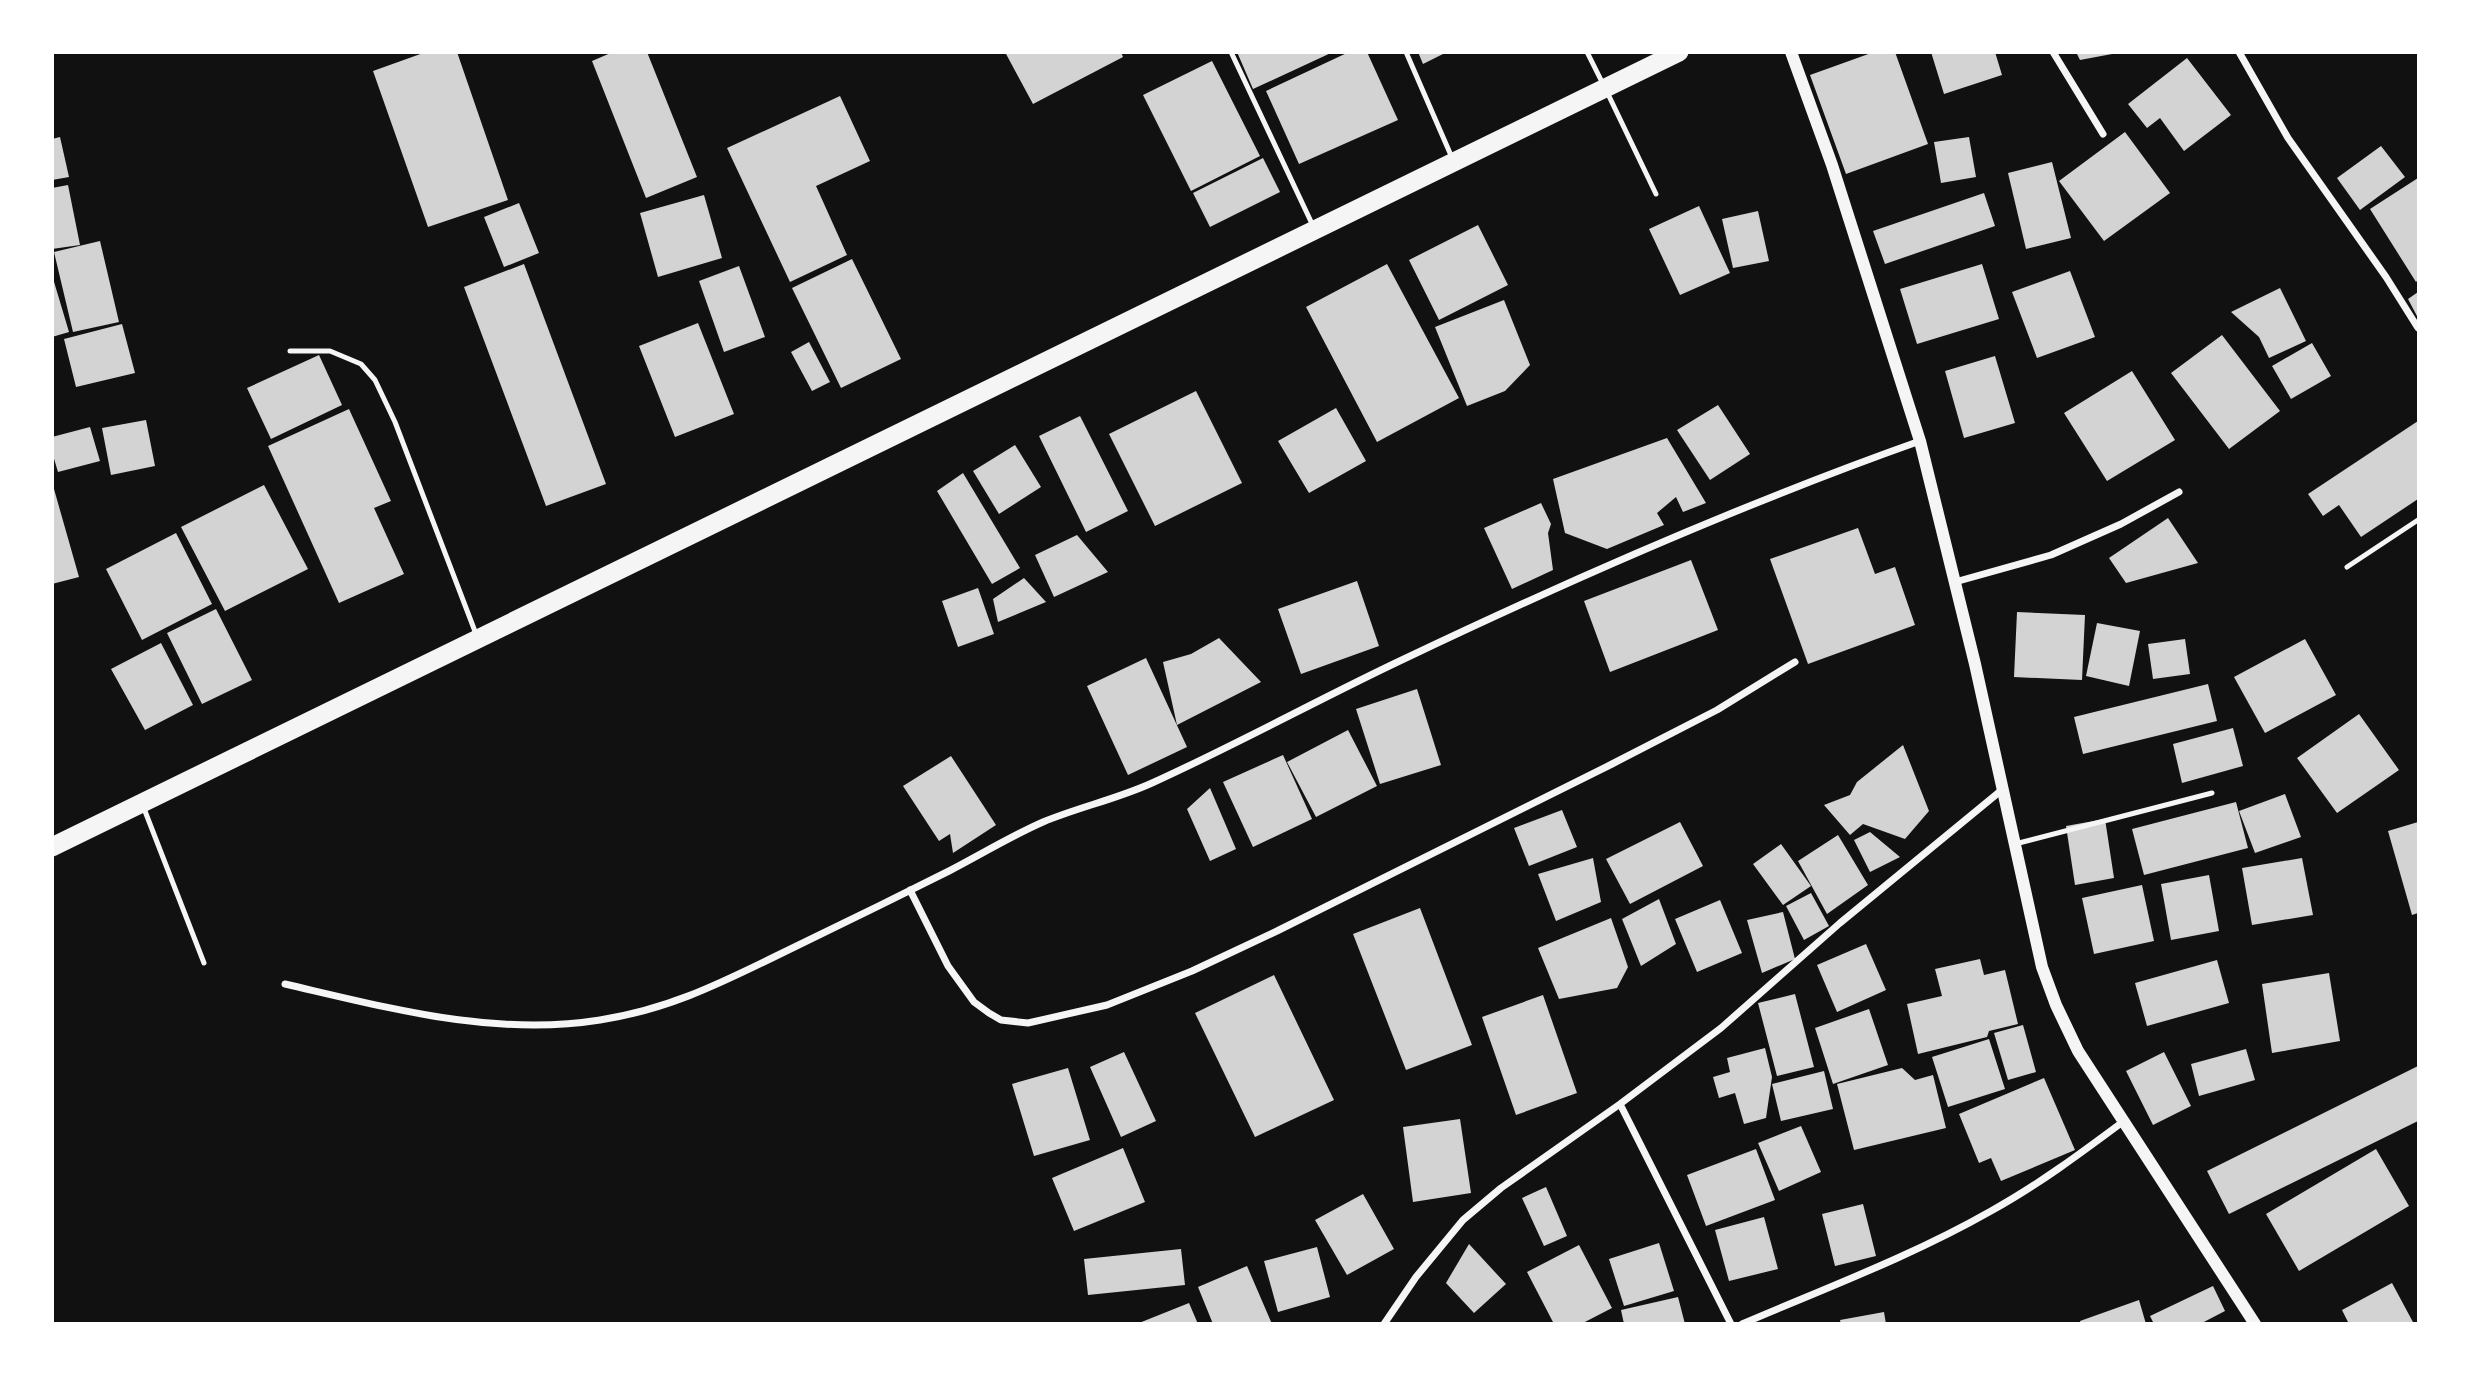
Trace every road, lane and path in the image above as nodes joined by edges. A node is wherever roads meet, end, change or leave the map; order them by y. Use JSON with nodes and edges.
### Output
{"nodes":[{"id":1,"x":1231,"y":52,"type":"edge"},
{"id":2,"x":1406,"y":52,"type":"edge"},
{"id":3,"x":1587,"y":52,"type":"edge"},
{"id":4,"x":1679,"y":52,"type":"edge"},
{"id":5,"x":1791,"y":52,"type":"edge"},
{"id":6,"x":2053,"y":52,"type":"edge"},
{"id":7,"x":2239,"y":52,"type":"edge"},
{"id":8,"x":1606,"y":89,"type":"junction"},
{"id":9,"x":2102,"y":134,"type":"dead end"},
{"id":10,"x":1454,"y":163,"type":"junction"},
{"id":11,"x":1656,"y":194,"type":"dead end"},
{"id":12,"x":1315,"y":231,"type":"junction"},
{"id":13,"x":2418,"y":328,"type":"edge"},
{"id":14,"x":290,"y":351,"type":"dead end"},
{"id":15,"x":1920,"y":440,"type":"junction"},
{"id":16,"x":2179,"y":492,"type":"dead end"},
{"id":17,"x":2418,"y":520,"type":"edge"},
{"id":18,"x":2347,"y":567,"type":"dead end"},
{"id":19,"x":1955,"y":582,"type":"junction"},
{"id":20,"x":478,"y":639,"type":"junction"},
{"id":21,"x":1796,"y":662,"type":"dead end"},
{"id":22,"x":2003,"y":788,"type":"junction"},
{"id":23,"x":2212,"y":793,"type":"dead end"},
{"id":24,"x":142,"y":803,"type":"junction"},
{"id":25,"x":2015,"y":844,"type":"junction"},
{"id":26,"x":52,"y":847,"type":"edge"},
{"id":27,"x":911,"y":890,"type":"junction"},
{"id":28,"x":204,"y":963,"type":"dead end"},
{"id":29,"x":285,"y":984,"type":"dead end"},
{"id":30,"x":1620,"y":1104,"type":"junction"},
{"id":31,"x":2124,"y":1121,"type":"junction"},
{"id":32,"x":1384,"y":1324,"type":"edge"},
{"id":33,"x":1731,"y":1324,"type":"edge"},
{"id":34,"x":1742,"y":1324,"type":"edge"},
{"id":35,"x":2255,"y":1324,"type":"edge"}],
"edges":[{"from":1,"to":12,"type":"lane"},
{"from":2,"to":10,"type":"lane"},
{"from":3,"to":8,"type":"lane"},
{"from":4,"to":8,"type":"highway"},
{"from":5,"to":15,"type":"street"},
{"from":6,"to":9,"type":"street"},
{"from":7,"to":13,"type":"street"},
{"from":8,"to":10,"type":"highway"},
{"from":8,"to":11,"type":"lane"},
{"from":10,"to":12,"type":"highway"},
{"from":12,"to":20,"type":"highway"},
{"from":14,"to":20,"type":"lane"},
{"from":15,"to":19,"type":"street"},
{"from":15,"to":27,"type":"street"},
{"from":16,"to":19,"type":"street"},
{"from":17,"to":18,"type":"lane"},
{"from":19,"to":22,"type":"street"},
{"from":20,"to":24,"type":"highway"},
{"from":21,"to":27,"type":"street"},
{"from":22,"to":25,"type":"street"},
{"from":22,"to":30,"type":"street"},
{"from":23,"to":25,"type":"lane"},
{"from":24,"to":26,"type":"highway"},
{"from":24,"to":28,"type":"lane"},
{"from":25,"to":31,"type":"street"},
{"from":27,"to":29,"type":"street"},
{"from":30,"to":32,"type":"street"},
{"from":30,"to":33,"type":"street"},
{"from":31,"to":34,"type":"street"},
{"from":31,"to":35,"type":"street"}]}
